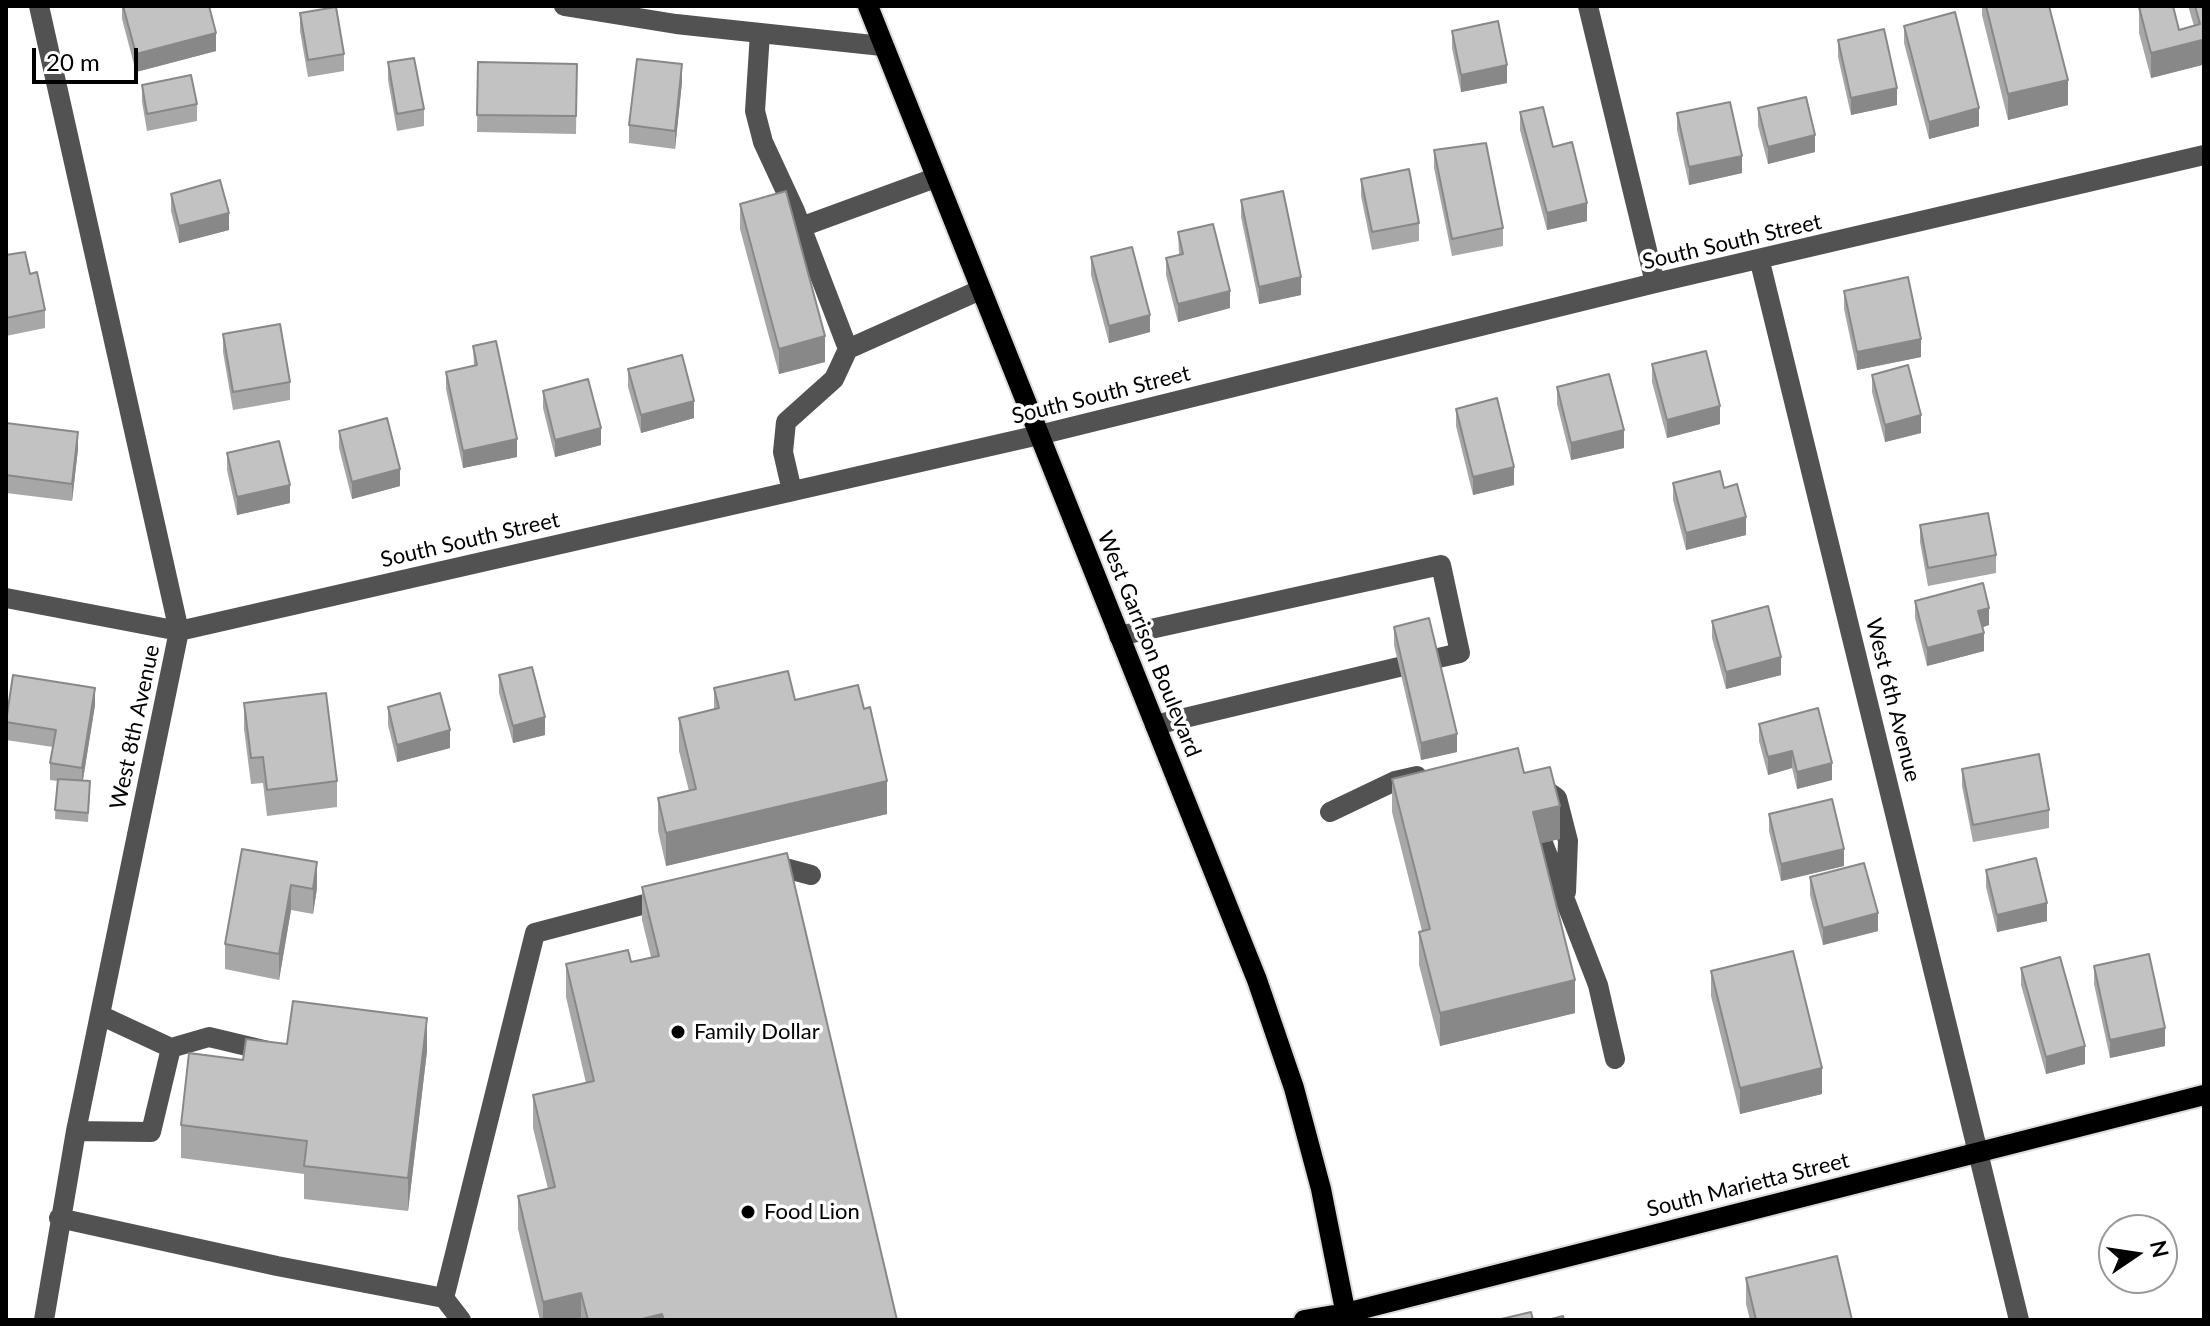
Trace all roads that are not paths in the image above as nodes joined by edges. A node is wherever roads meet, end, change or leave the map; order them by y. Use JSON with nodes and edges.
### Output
{"nodes":[{"id":1,"x":39,"y":6,"type":"edge"},
{"id":2,"x":564,"y":6,"type":"edge"},
{"id":3,"x":868,"y":6,"type":"edge"},
{"id":4,"x":1588,"y":6,"type":"edge"},
{"id":5,"x":760,"y":33,"type":"junction"},
{"id":6,"x":882,"y":46,"type":"junction"},
{"id":7,"x":2204,"y":155,"type":"edge"},
{"id":8,"x":935,"y":178,"type":"junction"},
{"id":9,"x":801,"y":227,"type":"junction"},
{"id":10,"x":1760,"y":262,"type":"junction"},
{"id":11,"x":1655,"y":283,"type":"junction"},
{"id":12,"x":980,"y":290,"type":"junction"},
{"id":13,"x":848,"y":349,"type":"junction"},
{"id":14,"x":1039,"y":435,"type":"junction"},
{"id":15,"x":792,"y":491,"type":"junction"},
{"id":16,"x":6,"y":598,"type":"edge"},
{"id":17,"x":179,"y":631,"type":"junction"},
{"id":18,"x":1119,"y":636,"type":"junction"},
{"id":19,"x":1434,"y":659,"type":"edge"},
{"id":20,"x":1399,"y":667,"type":"edge"},
{"id":21,"x":1155,"y":725,"type":"junction"},
{"id":22,"x":1440,"y":770,"type":"edge"},
{"id":23,"x":1533,"y":804,"type":"edge"},
{"id":24,"x":1330,"y":812,"type":"dead end"},
{"id":25,"x":1543,"y":843,"type":"edge"},
{"id":26,"x":811,"y":875,"type":"dead end"},
{"id":27,"x":741,"y":879,"type":"edge"},
{"id":28,"x":682,"y":894,"type":"edge"},
{"id":29,"x":1566,"y":900,"type":"junction"},
{"id":30,"x":100,"y":1015,"type":"junction"},
{"id":31,"x":171,"y":1048,"type":"junction"},
{"id":32,"x":278,"y":1053,"type":"edge"},
{"id":33,"x":1615,"y":1059,"type":"dead end"},
{"id":34,"x":2204,"y":1095,"type":"edge"},
{"id":35,"x":76,"y":1131,"type":"junction"},
{"id":36,"x":1979,"y":1150,"type":"junction"},
{"id":37,"x":59,"y":1218,"type":"junction"},
{"id":38,"x":444,"y":1298,"type":"junction"},
{"id":39,"x":1347,"y":1316,"type":"edge"},
{"id":40,"x":44,"y":1320,"type":"edge"},
{"id":41,"x":461,"y":1320,"type":"edge"},
{"id":42,"x":1304,"y":1320,"type":"edge"},
{"id":43,"x":2019,"y":1320,"type":"edge"}],
"edges":[{"from":1,"to":17,"type":"street","name":"West 8th Avenue"},
{"from":2,"to":5,"type":"street"},
{"from":3,"to":6,"type":"main road","name":"West Garrison Boulevard"},
{"from":4,"to":11,"type":"street"},
{"from":5,"to":6,"type":"street"},
{"from":5,"to":9,"type":"street"},
{"from":6,"to":8,"type":"main road","name":"West Garrison Boulevard"},
{"from":7,"to":10,"type":"street","name":"South South Street"},
{"from":8,"to":9,"type":"street"},
{"from":8,"to":12,"type":"main road","name":"West Garrison Boulevard"},
{"from":9,"to":13,"type":"street"},
{"from":10,"to":11,"type":"street","name":"South South Street"},
{"from":10,"to":36,"type":"street","name":"West 6th Avenue"},
{"from":11,"to":14,"type":"street","name":"South South Street"},
{"from":12,"to":13,"type":"street"},
{"from":12,"to":14,"type":"main road","name":"West Garrison Boulevard"},
{"from":13,"to":15,"type":"street"},
{"from":14,"to":15,"type":"street","name":"South South Street"},
{"from":14,"to":18,"type":"main road","name":"West Garrison Boulevard"},
{"from":15,"to":17,"type":"street","name":"South South Street"},
{"from":16,"to":17,"type":"street","name":"South South Street"},
{"from":17,"to":30,"type":"street","name":"West 8th Avenue"},
{"from":18,"to":19,"type":"street"},
{"from":18,"to":21,"type":"main road","name":"West Garrison Boulevard"},
{"from":20,"to":21,"type":"street"},
{"from":21,"to":39,"type":"main road","name":"West Garrison Boulevard"},
{"from":22,"to":24,"type":"street"},
{"from":23,"to":29,"type":"street"},
{"from":25,"to":29,"type":"street"},
{"from":26,"to":27,"type":"street"},
{"from":28,"to":38,"type":"street"},
{"from":29,"to":33,"type":"street"},
{"from":30,"to":31,"type":"street"},
{"from":30,"to":35,"type":"street","name":"West 8th Avenue"},
{"from":31,"to":32,"type":"street"},
{"from":31,"to":35,"type":"street"},
{"from":34,"to":36,"type":"main road","name":"South Marietta Street"},
{"from":35,"to":37,"type":"street","name":"West 8th Avenue"},
{"from":36,"to":39,"type":"main road","name":"South Marietta Street"},
{"from":36,"to":43,"type":"street","name":"West 6th Avenue"},
{"from":37,"to":38,"type":"street"},
{"from":37,"to":40,"type":"street","name":"West 8th Avenue"},
{"from":38,"to":41,"type":"street"},
{"from":39,"to":42,"type":"main road","name":"South Marietta Street"}]}
